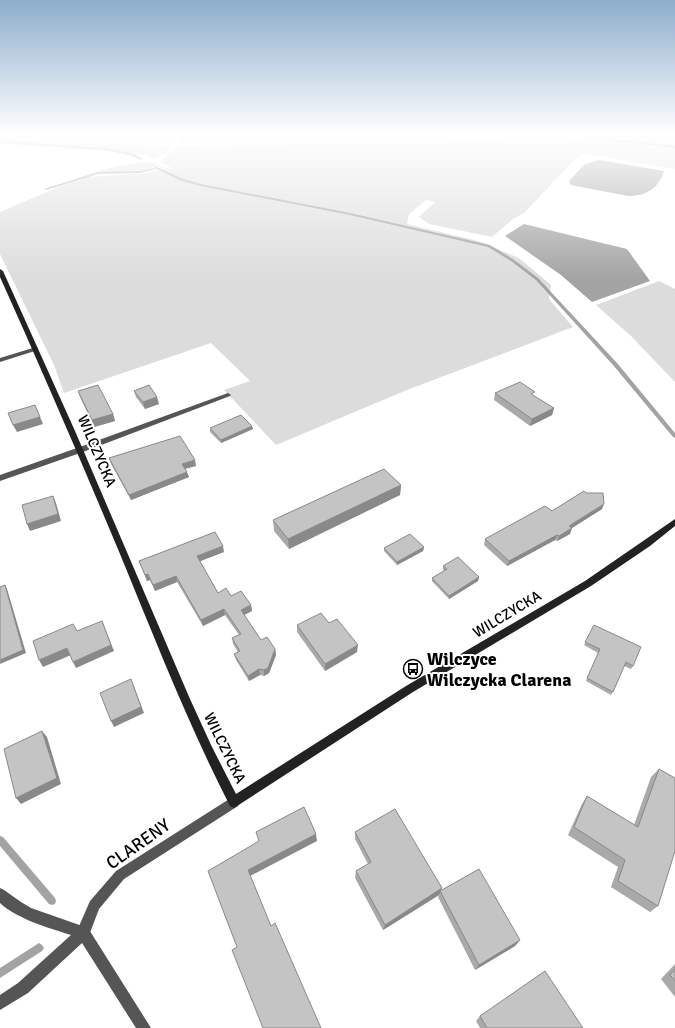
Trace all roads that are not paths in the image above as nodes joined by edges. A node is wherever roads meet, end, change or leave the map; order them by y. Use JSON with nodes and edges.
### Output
{"nodes":[{"id":1,"x":0,"y":271,"type":"edge"},
{"id":2,"x":36,"y":349,"type":"junction"},
{"id":3,"x":0,"y":360,"type":"edge"},
{"id":4,"x":228,"y":395,"type":"dead end"},
{"id":5,"x":80,"y":450,"type":"junction"},
{"id":6,"x":0,"y":478,"type":"edge"},
{"id":7,"x":675,"y":522,"type":"edge"},
{"id":8,"x":234,"y":802,"type":"junction"},
{"id":9,"x":0,"y":894,"type":"edge"},
{"id":10,"x":83,"y":933,"type":"junction"},
{"id":11,"x":0,"y":1003,"type":"edge"},
{"id":12,"x":144,"y":1028,"type":"edge"}],
"edges":[{"from":1,"to":2,"type":"street","name":"WILCZYCKA"},
{"from":2,"to":3,"type":"street"},
{"from":2,"to":5,"type":"street","name":"WILCZYCKA"},
{"from":4,"to":5,"type":"street"},
{"from":5,"to":6,"type":"street"},
{"from":5,"to":8,"type":"street","name":"WILCZYCKA"},
{"from":7,"to":8,"type":"street","name":"WILCZYCKA"},
{"from":8,"to":10,"type":"street","name":"CLARENY"},
{"from":9,"to":10,"type":"street"},
{"from":10,"to":11,"type":"street","name":"CLARENY"},
{"from":10,"to":12,"type":"street"}]}
